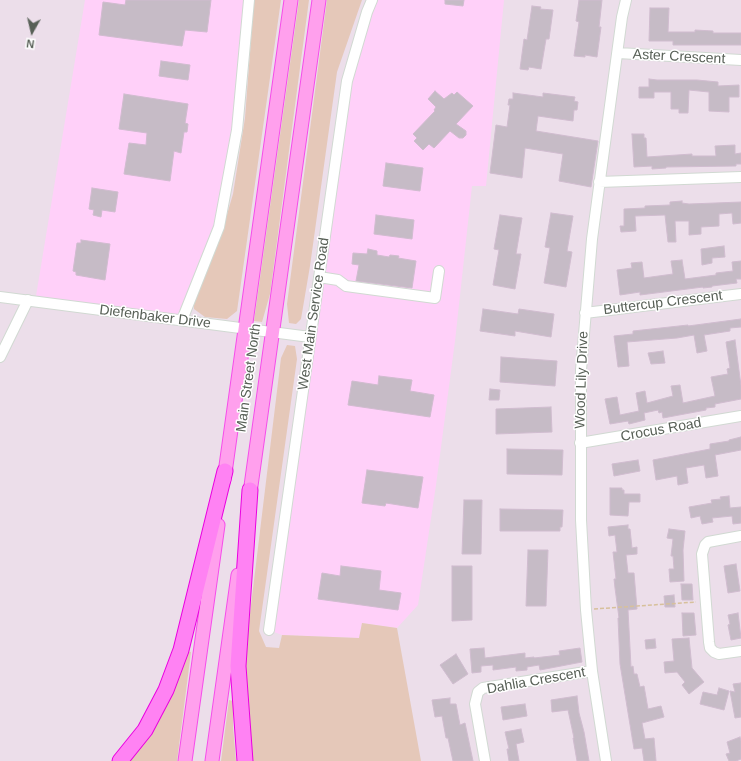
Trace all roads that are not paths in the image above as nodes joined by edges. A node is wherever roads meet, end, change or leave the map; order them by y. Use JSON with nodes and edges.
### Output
{"nodes":[{"id":1,"x":249,"y":0,"type":"edge"},
{"id":2,"x":291,"y":0,"type":"edge"},
{"id":3,"x":319,"y":0,"type":"edge"},
{"id":4,"x":372,"y":0,"type":"edge"},
{"id":5,"x":626,"y":0,"type":"edge"},
{"id":6,"x":618,"y":53,"type":"junction"},
{"id":7,"x":741,"y":60,"type":"edge"},
{"id":8,"x":741,"y":178,"type":"edge"},
{"id":9,"x":599,"y":182,"type":"junction"},
{"id":10,"x":439,"y":271,"type":"dead end"},
{"id":11,"x":319,"y":277,"type":"junction"},
{"id":12,"x":741,"y":294,"type":"edge"},
{"id":13,"x":0,"y":297,"type":"edge"},
{"id":14,"x":28,"y":300,"type":"junction"},
{"id":15,"x":585,"y":313,"type":"junction"},
{"id":16,"x":182,"y":320,"type":"junction"},
{"id":17,"x":246,"y":329,"type":"junction"},
{"id":18,"x":272,"y":332,"type":"junction"},
{"id":19,"x":310,"y":337,"type":"junction"},
{"id":20,"x":0,"y":357,"type":"edge"},
{"id":21,"x":741,"y":416,"type":"edge"},
{"id":22,"x":580,"y":443,"type":"junction"},
{"id":23,"x":225,"y":471,"type":"junction"},
{"id":24,"x":250,"y":490,"type":"junction"},
{"id":25,"x":741,"y":536,"type":"edge"},
{"id":26,"x":269,"y":630,"type":"dead end"},
{"id":27,"x":741,"y":651,"type":"edge"},
{"id":28,"x":592,"y":671,"type":"junction"},
{"id":29,"x":120,"y":761,"type":"edge"},
{"id":30,"x":185,"y":761,"type":"edge"},
{"id":31,"x":212,"y":761,"type":"edge"},
{"id":32,"x":245,"y":761,"type":"edge"},
{"id":33,"x":485,"y":761,"type":"edge"},
{"id":34,"x":606,"y":761,"type":"edge"}],
"edges":[{"from":1,"to":16,"type":"street"},
{"from":2,"to":17,"type":"main road","name":"Main Street North"},
{"from":3,"to":18,"type":"main road","name":"Main Street North"},
{"from":4,"to":11,"type":"street","name":"West Main Service Road"},
{"from":5,"to":6,"type":"street","name":"Wood Lily Drive"},
{"from":6,"to":7,"type":"street","name":"Aster Crescent"},
{"from":6,"to":9,"type":"street","name":"Wood Lily Drive"},
{"from":8,"to":9,"type":"street"},
{"from":9,"to":15,"type":"street","name":"Wood Lily Drive"},
{"from":10,"to":11,"type":"street"},
{"from":11,"to":19,"type":"street","name":"West Main Service Road"},
{"from":12,"to":15,"type":"street","name":"Buttercup Crescent"},
{"from":13,"to":14,"type":"street","name":"Diefenbaker Drive"},
{"from":14,"to":16,"type":"street","name":"Diefenbaker Drive"},
{"from":14,"to":20,"type":"street"},
{"from":15,"to":22,"type":"street","name":"Wood Lily Drive"},
{"from":16,"to":17,"type":"street","name":"Diefenbaker Drive"},
{"from":17,"to":18,"type":"street","name":"Diefenbaker Drive"},
{"from":17,"to":23,"type":"main road","name":"Main Street North"},
{"from":18,"to":19,"type":"street","name":"Diefenbaker Drive"},
{"from":18,"to":24,"type":"main road","name":"Main Street North"},
{"from":19,"to":26,"type":"street","name":"West Main Service Road"},
{"from":21,"to":22,"type":"street","name":"Crocus Road"},
{"from":22,"to":28,"type":"street","name":"Wood Lily Drive"},
{"from":23,"to":29,"type":"highway"},
{"from":23,"to":30,"type":"main road","name":"Main Street North"},
{"from":24,"to":31,"type":"main road","name":"Main Street North"},
{"from":24,"to":32,"type":"highway"},
{"from":25,"to":27,"type":"street"},
{"from":28,"to":33,"type":"street","name":"Dahlia Crescent"},
{"from":28,"to":34,"type":"street","name":"Wood Lily Drive"}]}
